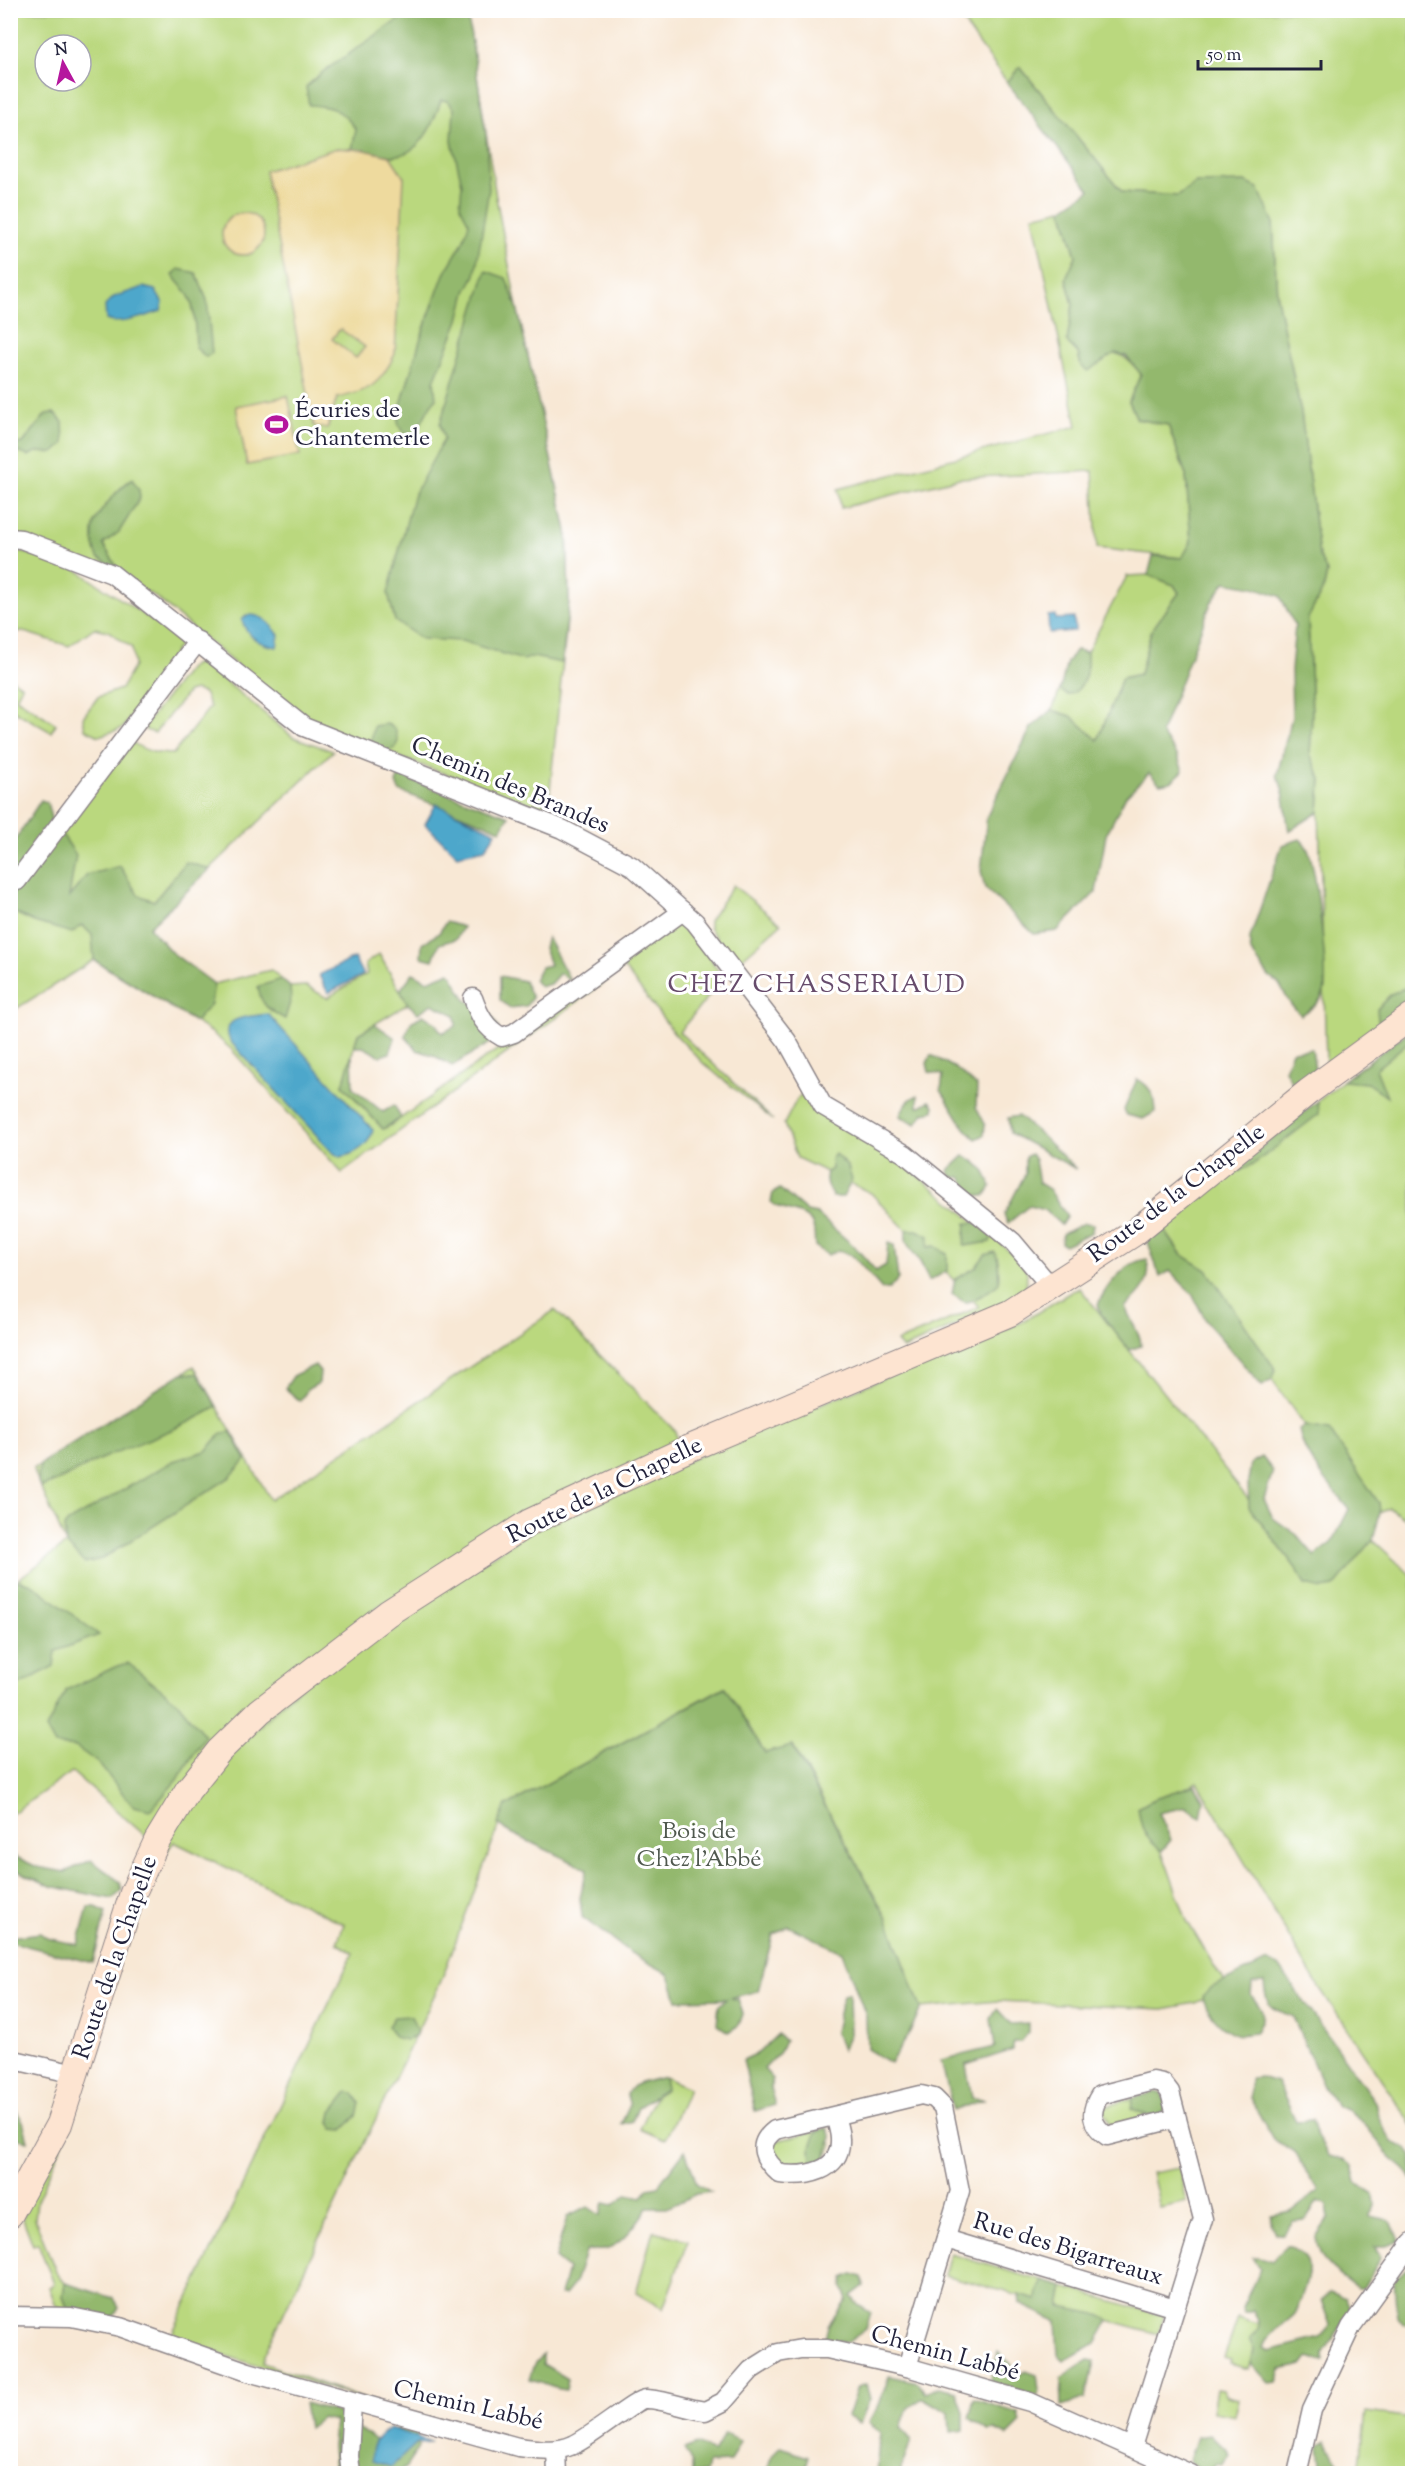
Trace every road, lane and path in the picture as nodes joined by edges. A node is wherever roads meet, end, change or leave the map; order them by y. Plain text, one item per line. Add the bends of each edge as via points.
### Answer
1 (10, 538) edge
2 (198, 641) junction
3 (17, 880) dead end
4 (683, 911) junction
5 (473, 998) dead end
6 (1413, 1016) edge
7 (1051, 1287) junction
8 (10, 2059) edge
9 (75, 2074) junction
10 (835, 2116) dead end
11 (1177, 2118) dead end
12 (10, 2214) edge
13 (946, 2239) junction
14 (1413, 2242) edge
15 (1176, 2308) junction
16 (10, 2316) edge
17 (907, 2367) junction
18 (352, 2403) junction
19 (1132, 2447) junction
20 (556, 2450) junction
21 (351, 2474) edge
22 (557, 2474) edge
23 (1191, 2474) edge
24 (1297, 2474) edge

1 - 2 street, Chemin des Brandes via 112,574
2 - 3 street
2 - 4 street, Chemin des Brandes via 304,727 562,829 632,867
4 - 5 street via 514,1034 502,1037 490,1030
4 - 7 street, Chemin des Brandes via 787,1041 824,1106 905,1154 1013,1242
6 - 7 main road, Route de la Chapelle via 1308,1092 1134,1233
7 - 9 main road, Route de la Chapelle via 1010,1313 683,1451 530,1522 388,1613 260,1711 219,1751 188,1790 158,1841 133,1893
8 - 9 street
9 - 12 main road, Route de la Chapelle via 58,2124
10 - 13 street via 921,2096 934,2098 943,2107 960,2191
11 - 15 street via 1203,2219
13 - 15 street, Rue des Bigarreaux
13 - 17 street
14 - 24 street via 1351,2327 1312,2410
15 - 19 street
16 - 18 street, Chemin Labbé via 71,2317 120,2327
17 - 19 street, Chemin Labbé via 1030,2402
17 - 20 street, Chemin Labbé via 827,2349 778,2353 745,2375 723,2402 705,2411 646,2398 636,2401 595,2434
18 - 20 street, Chemin Labbé via 518,2447
18 - 21 street
19 - 23 street, Chemin Labbé
20 - 22 street

